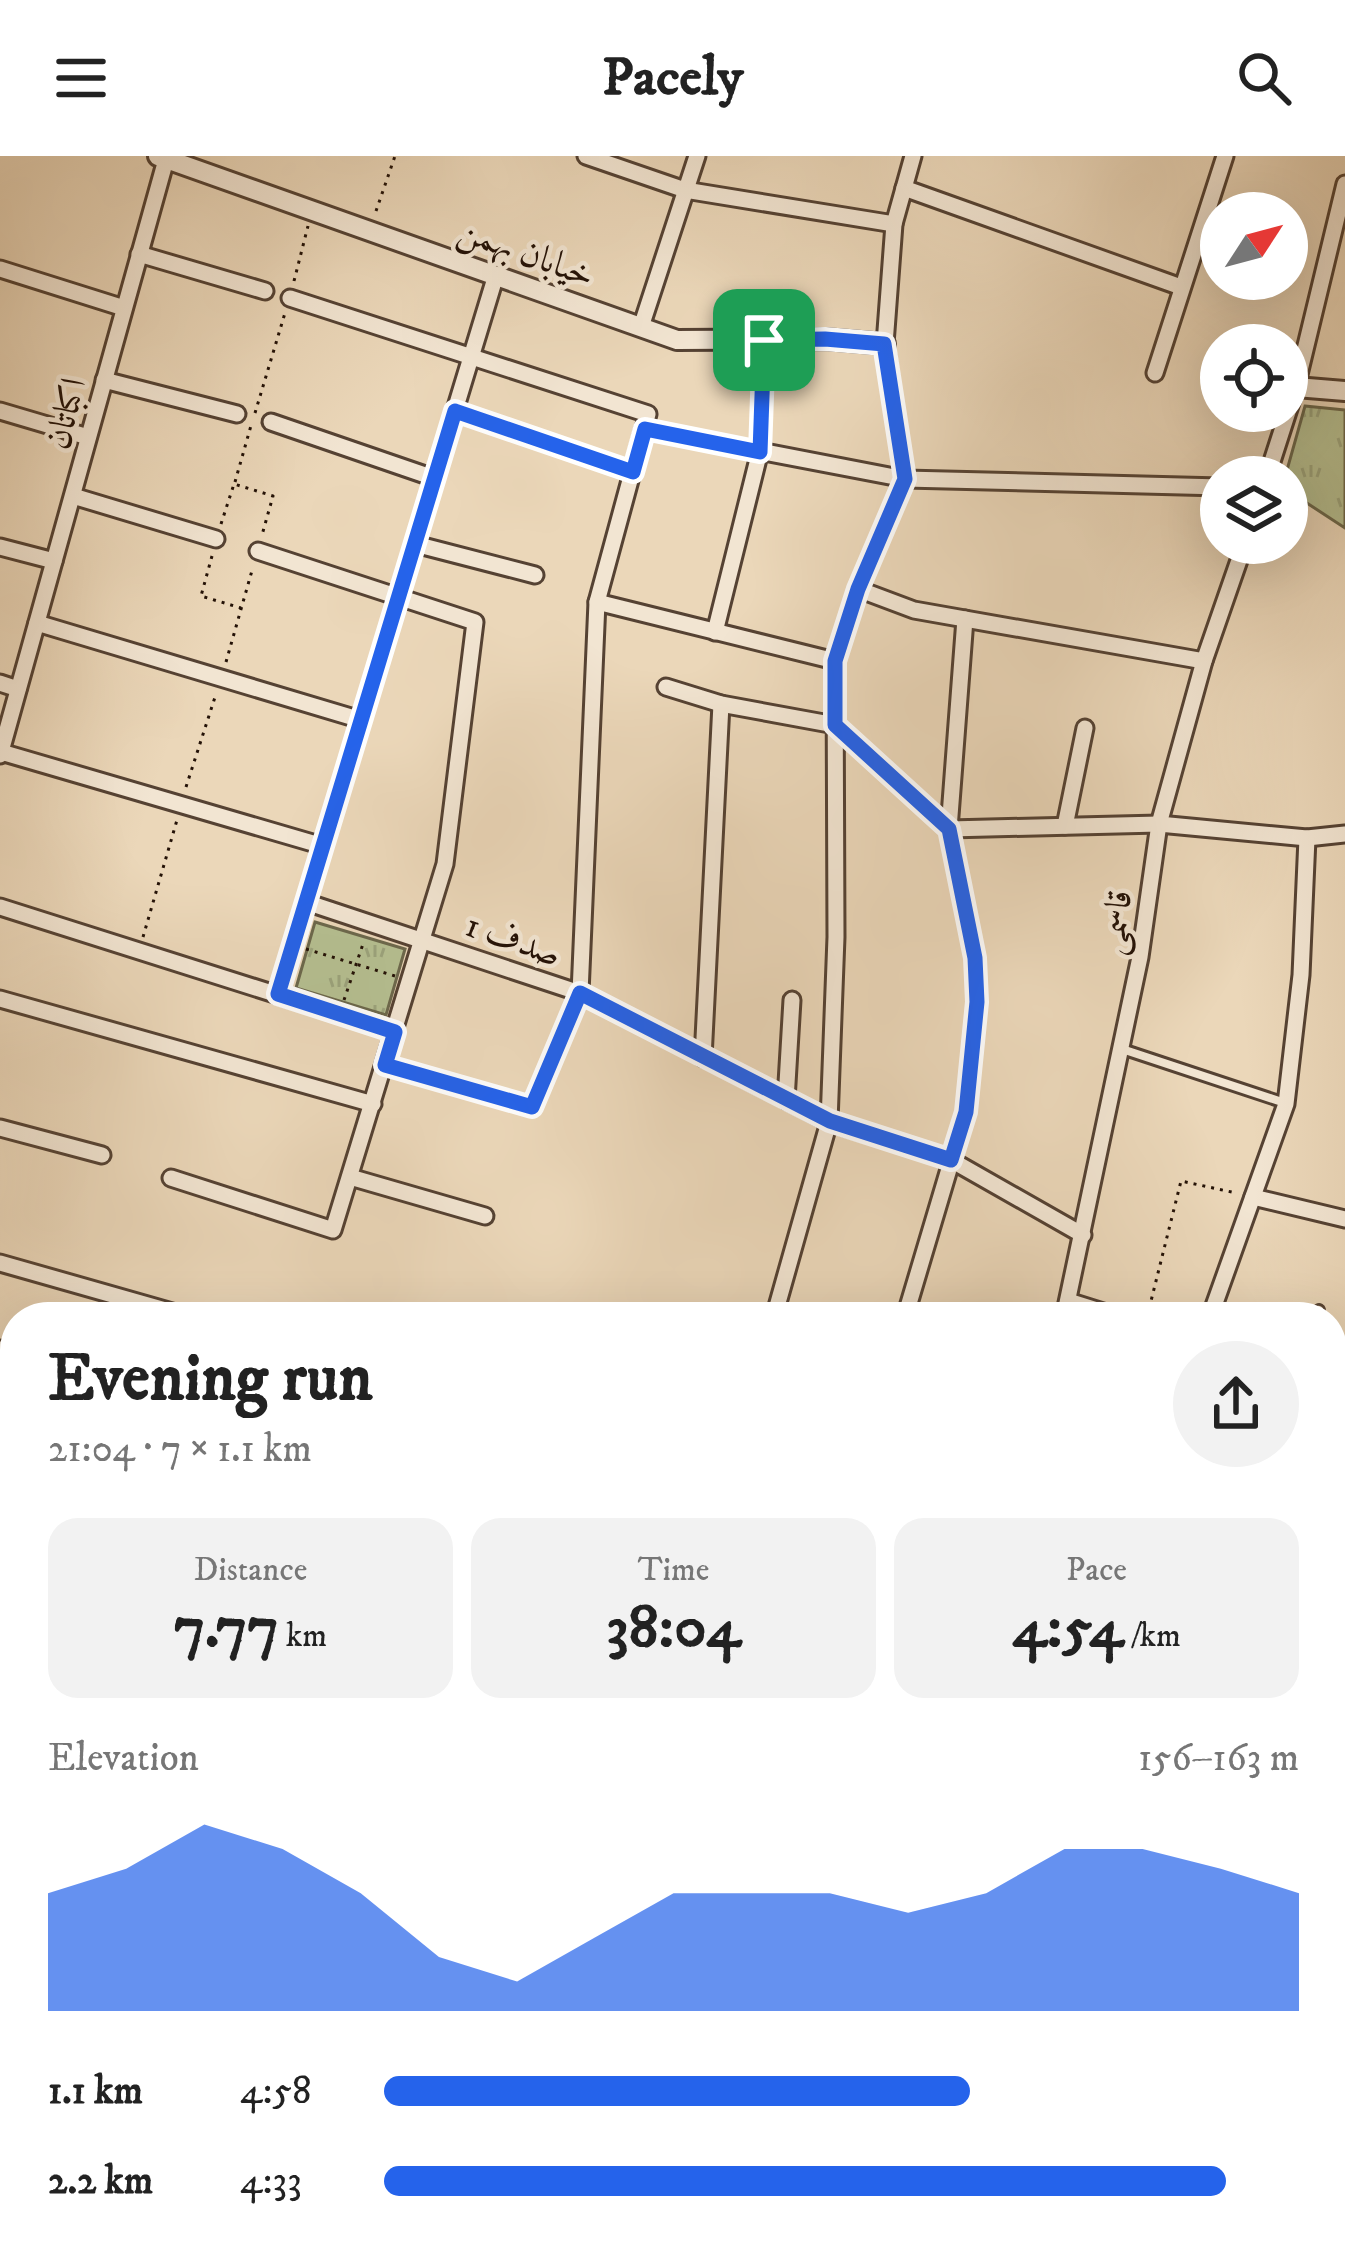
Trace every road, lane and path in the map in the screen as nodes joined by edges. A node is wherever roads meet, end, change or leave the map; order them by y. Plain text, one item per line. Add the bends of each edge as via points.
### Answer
1 (395, 156) edge
2 (586, 156) edge
3 (697, 156) edge
4 (913, 156) edge
5 (1203, 156) edge
6 (164, 157) edge
7 (1223, 159) edge
8 (1345, 184) edge
9 (904, 188) junction
10 (685, 190) junction
11 (312, 210) junction
12 (894, 224) junction
13 (370, 230) junction
14 (139, 254) junction
15 (0, 269) edge
16 (496, 275) junction
17 (1181, 287) junction
18 (265, 291) dead end
19 (290, 298) junction
20 (124, 308) junction
21 (641, 327) junction
22 (1308, 337) edge
23 (764, 340) junction
24 (884, 344) junction
25 (471, 356) junction
26 (1155, 373) dead end
27 (104, 380) junction
28 (1308, 388) edge
29 (1345, 391) edge
30 (455, 411) junction
31 (0, 412) edge
32 (237, 414) dead end
33 (271, 422) dead end
34 (645, 429) junction
35 (88, 437) junction
36 (760, 452) junction
37 (633, 472) junction
38 (434, 478) junction
39 (905, 479) junction
40 (234, 484) dead end
41 (1200, 486) edge
42 (73, 496) junction
43 (216, 539) dead end
44 (415, 544) junction
45 (0, 547) edge
46 (258, 551) dead end
47 (54, 561) junction
48 (1238, 564) edge
49 (535, 575) dead end
50 (858, 589) junction
51 (398, 598) junction
52 (597, 602) junction
53 (964, 619) junction
54 (37, 623) junction
55 (715, 632) junction
56 (835, 661) junction
57 (1204, 661) junction
58 (0, 683) edge
59 (665, 687) dead end
60 (19, 689) junction
61 (721, 704) junction
62 (361, 720) junction
63 (835, 725) junction
64 (1085, 728) dead end
65 (0, 754) edge
66 (1159, 824) junction
67 (1064, 826) junction
68 (949, 829) junction
69 (1345, 834) edge
70 (1307, 838) junction
71 (323, 846) junction
72 (306, 902) junction
73 (0, 907) edge
74 (369, 922) junction
75 (424, 939) junction
76 (293, 945) junction
77 (357, 964) junction
78 (411, 981) junction
79 (580, 993) junction
80 (278, 994) junction
81 (0, 999) edge
82 (792, 1000) dead end
83 (340, 1014) junction
84 (395, 1032) junction
85 (1121, 1049) junction
86 (703, 1058) junction
87 (385, 1065) junction
88 (786, 1100) junction
89 (373, 1104) junction
90 (1286, 1104) junction
91 (532, 1107) joint
92 (830, 1121) junction
93 (0, 1128) edge
94 (103, 1155) dead end
95 (951, 1160) junction
96 (170, 1178) dead end
97 (350, 1178) junction
98 (1253, 1197) junction
99 (485, 1216) dead end
100 (1345, 1219) edge
101 (1083, 1235) junction
102 (0, 1263) edge
103 (137, 1302) edge
104 (778, 1302) edge
105 (908, 1302) edge
106 (1068, 1302) edge
107 (1151, 1302) edge
108 (1215, 1302) edge

1 - 13 path
2 - 10 street
3 - 10 street
4 - 9 street
5 - 7 street
6 - 11 street, خیابان بهمن
6 - 14 street, اکباتان
7 - 17 street
8 - 22 street
9 - 12 street
9 - 17 street
10 - 12 street
10 - 21 street
11 - 13 street, خیابان بهمن
11 - 19 path
12 - 24 street
13 - 16 street, خیابان بهمن
14 - 18 street
14 - 20 street, اکباتان
15 - 20 street
16 - 21 street, خیابان بهمن
16 - 25 street
17 - 26 street
19 - 25 street
19 - 40 path
20 - 27 street, اکباتان
21 - 23 street, خیابان بهمن via 677,340
23 - 24 street, خیابان بهمن
23 - 36 street
24 - 39 street
25 - 30 street
25 - 34 street via 648,414
27 - 32 street
27 - 35 street, اکباتان
28 - 29 street
30 - 37 street
30 - 38 street
31 - 35 street
33 - 38 street
34 - 36 street
34 - 37 street
35 - 42 street, اکباتان
36 - 39 street
36 - 55 street
37 - 52 street
38 - 44 street
39 - 41 street
39 - 50 street
42 - 43 street
42 - 47 street, اکباتان
44 - 49 street
44 - 51 street
45 - 47 street
46 - 51 street
47 - 54 street, اکباتان
48 - 57 street, قاسمی
50 - 53 street
50 - 56 street
51 - 62 street
51 - 75 street via 475,622 446,864
52 - 55 street
52 - 79 street
53 - 57 street
53 - 68 street
54 - 60 street, اکباتان
54 - 62 street
55 - 56 street
56 - 63 street
57 - 66 street, قاسمی
58 - 60 street
59 - 61 street
60 - 65 street, اکباتان
61 - 63 street
61 - 86 street
62 - 71 street
63 - 68 street
63 - 92 street
64 - 67 street
65 - 71 street
66 - 67 street
66 - 70 street
66 - 85 street, قاسمی
67 - 68 street
68 - 95 street via 977,1002 966,1112
69 - 70 street
70 - 90 street
71 - 72 street
72 - 74 street, صدف 1
72 - 76 street
73 - 80 street
74 - 75 street, صدف 1
74 - 77 path
75 - 78 street
75 - 79 street, صدف 1
76 - 77 path
76 - 80 street
77 - 78 path
77 - 83 path
78 - 84 street
79 - 86 street, صدف 1
79 - 91 path
80 - 83 street
81 - 89 street
82 - 88 street
83 - 84 street
84 - 87 street
85 - 90 lane
85 - 101 street, قاسمی
86 - 88 street, صدف 1
87 - 89 street
87 - 91 street
88 - 92 street, صدف 1
89 - 97 street
90 - 98 street
92 - 95 street, صدف 1
92 - 104 street
93 - 94 street
95 - 101 street, صدف 1
95 - 105 street
96 - 97 street via 333,1231
97 - 99 street
98 - 100 street
98 - 107 path via 1181,1181
98 - 108 street
101 - 106 street, قاسمی
102 - 103 street

